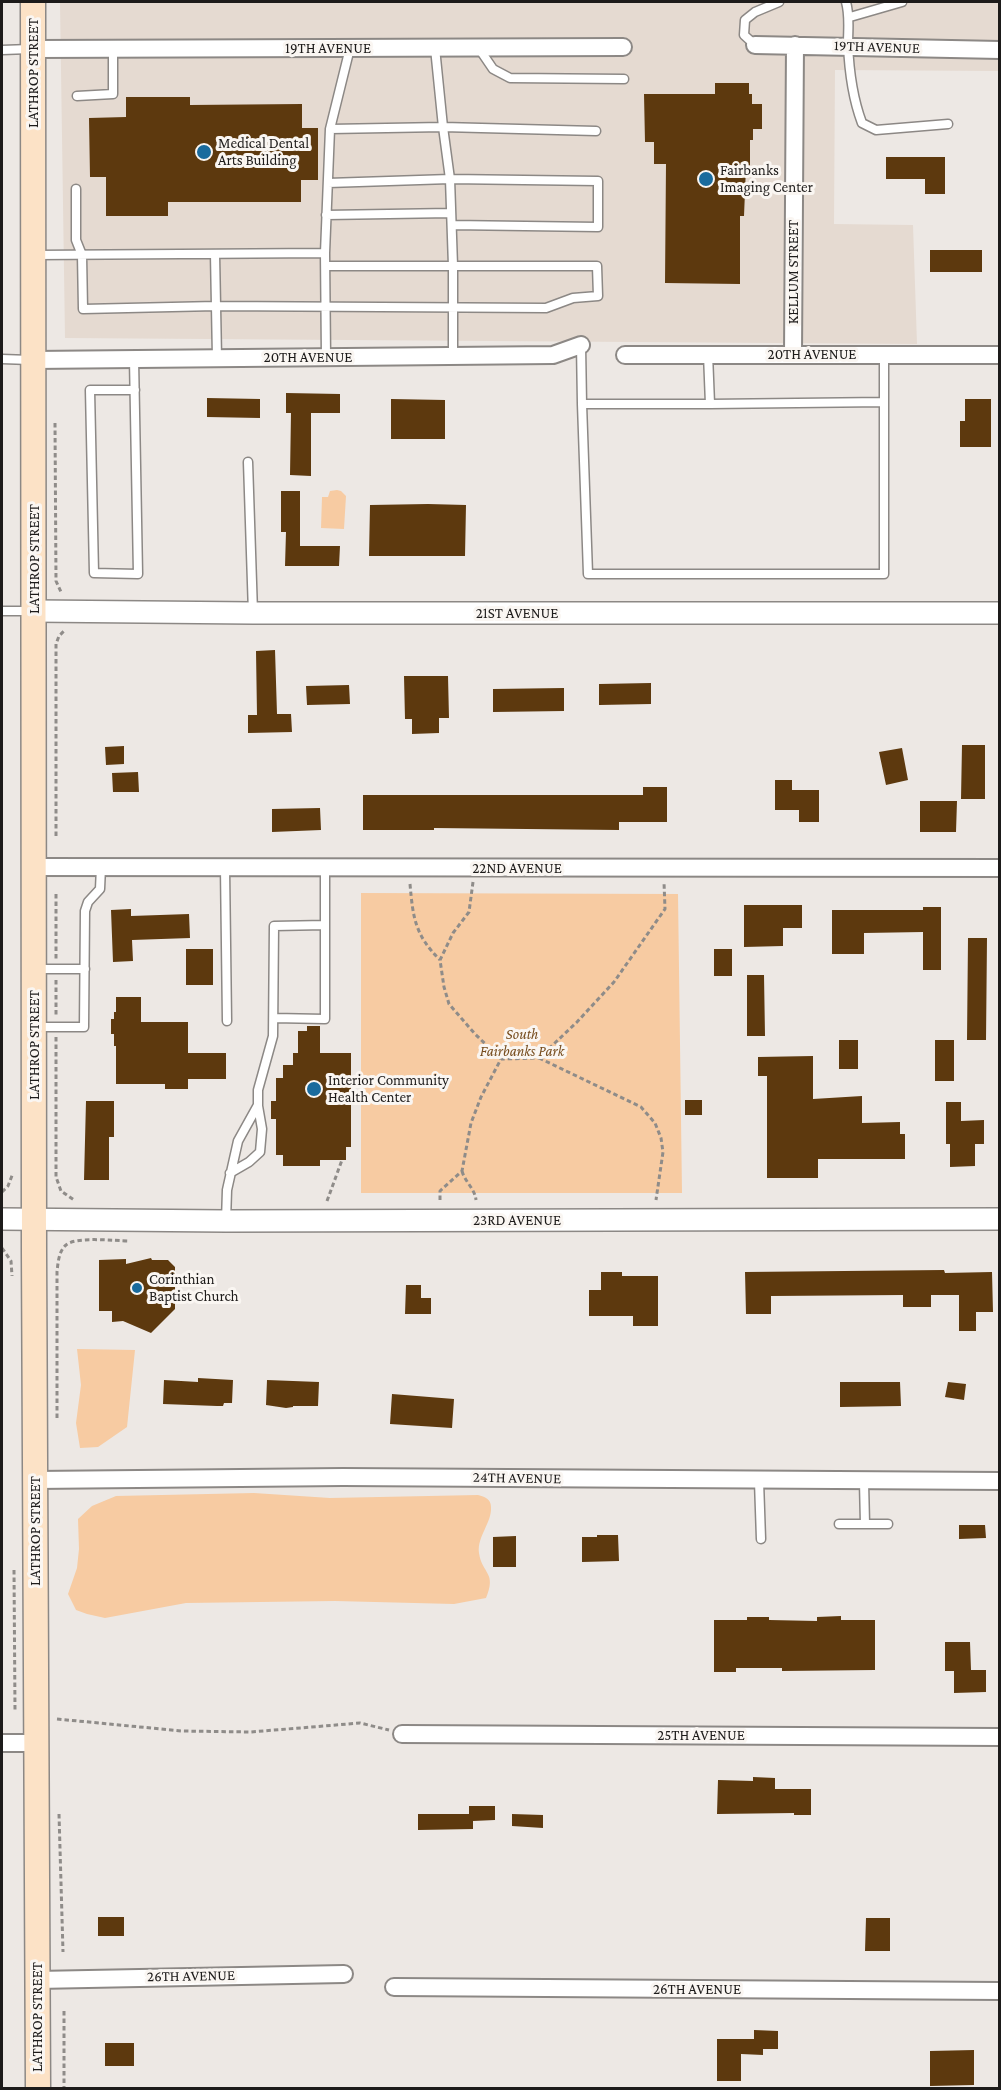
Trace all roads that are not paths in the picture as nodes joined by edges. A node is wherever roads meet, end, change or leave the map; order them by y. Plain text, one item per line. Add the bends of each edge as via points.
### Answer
1 (33, 2) edge
2 (779, 2) edge
3 (846, 2) edge
4 (902, 2) edge
5 (850, 17) junction
6 (755, 45) joint
7 (795, 45) junction
8 (848, 46) junction
9 (478, 47) junction
10 (623, 47) dead end
11 (350, 48) junction
12 (435, 48) junction
13 (34, 49) junction
14 (113, 49) junction
15 (2, 50) edge
16 (999, 51) edge
17 (624, 79) dead end
18 (77, 96) dead end
19 (948, 124) dead end
20 (443, 127) junction
21 (330, 129) junction
22 (596, 131) dead end
23 (450, 180) junction
24 (328, 183) junction
25 (76, 189) dead end
26 (451, 213) junction
27 (326, 215) junction
28 (452, 225) junction
29 (325, 253) junction
30 (215, 254) junction
31 (33, 255) junction
32 (82, 255) junction
33 (326, 266) junction
34 (453, 266) junction
35 (216, 306) junction
36 (326, 307) junction
37 (454, 307) junction
38 (581, 345) joint
39 (708, 354) junction
40 (793, 354) junction
41 (625, 355) dead end
42 (884, 355) junction
43 (999, 355) edge
44 (453, 356) junction
45 (326, 357) junction
46 (217, 358) junction
47 (2, 359) edge
48 (134, 359) junction
49 (33, 360) junction
50 (135, 390) junction
51 (884, 402) junction
52 (582, 404) junction
53 (710, 404) junction
54 (248, 462) dead end
55 (2, 611) edge
56 (34, 611) junction
57 (253, 613) junction
58 (999, 613) edge
59 (34, 867) junction
60 (101, 867) junction
61 (225, 868) junction
62 (325, 868) junction
63 (999, 868) edge
64 (325, 925) junction
65 (45, 969) junction
66 (85, 969) junction
67 (274, 1018) junction
68 (227, 1021) dead end
69 (45, 1027) junction
70 (258, 1105) junction
71 (230, 1173) junction
72 (2, 1219) edge
73 (34, 1219) junction
74 (999, 1219) edge
75 (226, 1221) junction
76 (35, 1480) junction
77 (759, 1481) junction
78 (999, 1481) edge
79 (864, 1482) junction
80 (839, 1524) dead end
81 (865, 1524) junction
82 (888, 1524) dead end
83 (761, 1539) dead end
84 (402, 1734) road end
85 (999, 1737) edge
86 (2, 1743) edge
87 (36, 1743) junction
88 (344, 1974) dead end
89 (37, 1980) junction
90 (394, 1987) dead end
91 (999, 1991) edge
92 (38, 2088) edge

1 - 13 main road, LATHROP STREET
2 - 6 lane via 745,20 744,35
3 - 5 lane
4 - 5 lane
5 - 8 lane
6 - 7 street, 19TH AVENUE
7 - 8 street, 19TH AVENUE
7 - 40 street, KELLUM STREET
8 - 16 street, 19TH AVENUE
8 - 19 lane via 862,123 876,130
9 - 10 street, 19TH AVENUE
9 - 12 street, 19TH AVENUE
9 - 17 lane via 494,69 510,78
11 - 12 street, 19TH AVENUE
11 - 14 street, 19TH AVENUE
11 - 21 lane
12 - 20 lane
13 - 14 street, 19TH AVENUE
13 - 15 lane
13 - 31 main road, LATHROP STREET
14 - 18 lane via 113,94
20 - 21 lane
20 - 22 lane
20 - 23 lane
21 - 24 lane
23 - 24 lane
23 - 26 lane
23 - 28 lane via 598,182 598,227
24 - 27 lane
25 - 32 lane via 76,240
26 - 27 lane
26 - 28 lane
27 - 29 lane
28 - 34 lane
29 - 30 lane
29 - 33 lane
30 - 32 lane
30 - 35 lane
31 - 32 lane
31 - 49 main road, LATHROP STREET
32 - 35 lane via 82,309
33 - 34 lane
33 - 36 lane
34 - 37 lane
34 - 37 lane via 597,266 598,297 573,298 546,308
35 - 36 lane
35 - 46 lane
36 - 37 lane
36 - 45 lane
37 - 44 lane
38 - 44 street, 20TH AVENUE via 553,355
38 - 52 lane
39 - 40 street, 20TH AVENUE
39 - 41 street, 20TH AVENUE
39 - 53 lane
40 - 42 street, 20TH AVENUE
42 - 43 street, 20TH AVENUE
42 - 51 lane
44 - 45 street, 20TH AVENUE
45 - 46 street, 20TH AVENUE
46 - 48 street, 20TH AVENUE
47 - 49 lane
48 - 49 street, 20TH AVENUE
48 - 50 lane
49 - 56 main road, LATHROP STREET
50 - 50 lane via 138,574 94,573 90,390
51 - 52 lane via 884,574 588,574
51 - 53 lane
52 - 53 lane
54 - 57 lane
55 - 56 lane
56 - 57 street, 21ST AVENUE
56 - 59 main road, LATHROP STREET
57 - 58 street, 21ST AVENUE
59 - 60 street, 22ND AVENUE
59 - 65 main road, LATHROP STREET
60 - 61 street, 22ND AVENUE
60 - 66 lane via 100,890 85,911
61 - 62 street, 22ND AVENUE
61 - 68 lane
62 - 63 street, 22ND AVENUE
62 - 64 lane
64 - 67 lane via 274,926
64 - 67 lane via 325,1019
65 - 66 lane
65 - 69 main road, LATHROP STREET
66 - 69 lane via 84,1028
67 - 70 lane
69 - 73 main road, LATHROP STREET
70 - 71 lane via 238,1141
70 - 71 lane via 260,1152
71 - 75 lane
72 - 73 street, 23RD AVENUE
73 - 75 street, 23RD AVENUE
73 - 76 main road, LATHROP STREET
74 - 75 street, 23RD AVENUE
76 - 77 street, 24TH AVENUE via 355,1477
76 - 87 main road, LATHROP STREET
77 - 79 street, 24TH AVENUE
77 - 83 lane
78 - 79 street, 24TH AVENUE
79 - 81 lane
80 - 81 lane
81 - 82 lane
84 - 85 street, 25TH AVENUE
86 - 87 street
87 - 89 main road, LATHROP STREET
88 - 89 street, 26TH AVENUE
89 - 92 main road, LATHROP STREET
90 - 91 street, 26TH AVENUE

